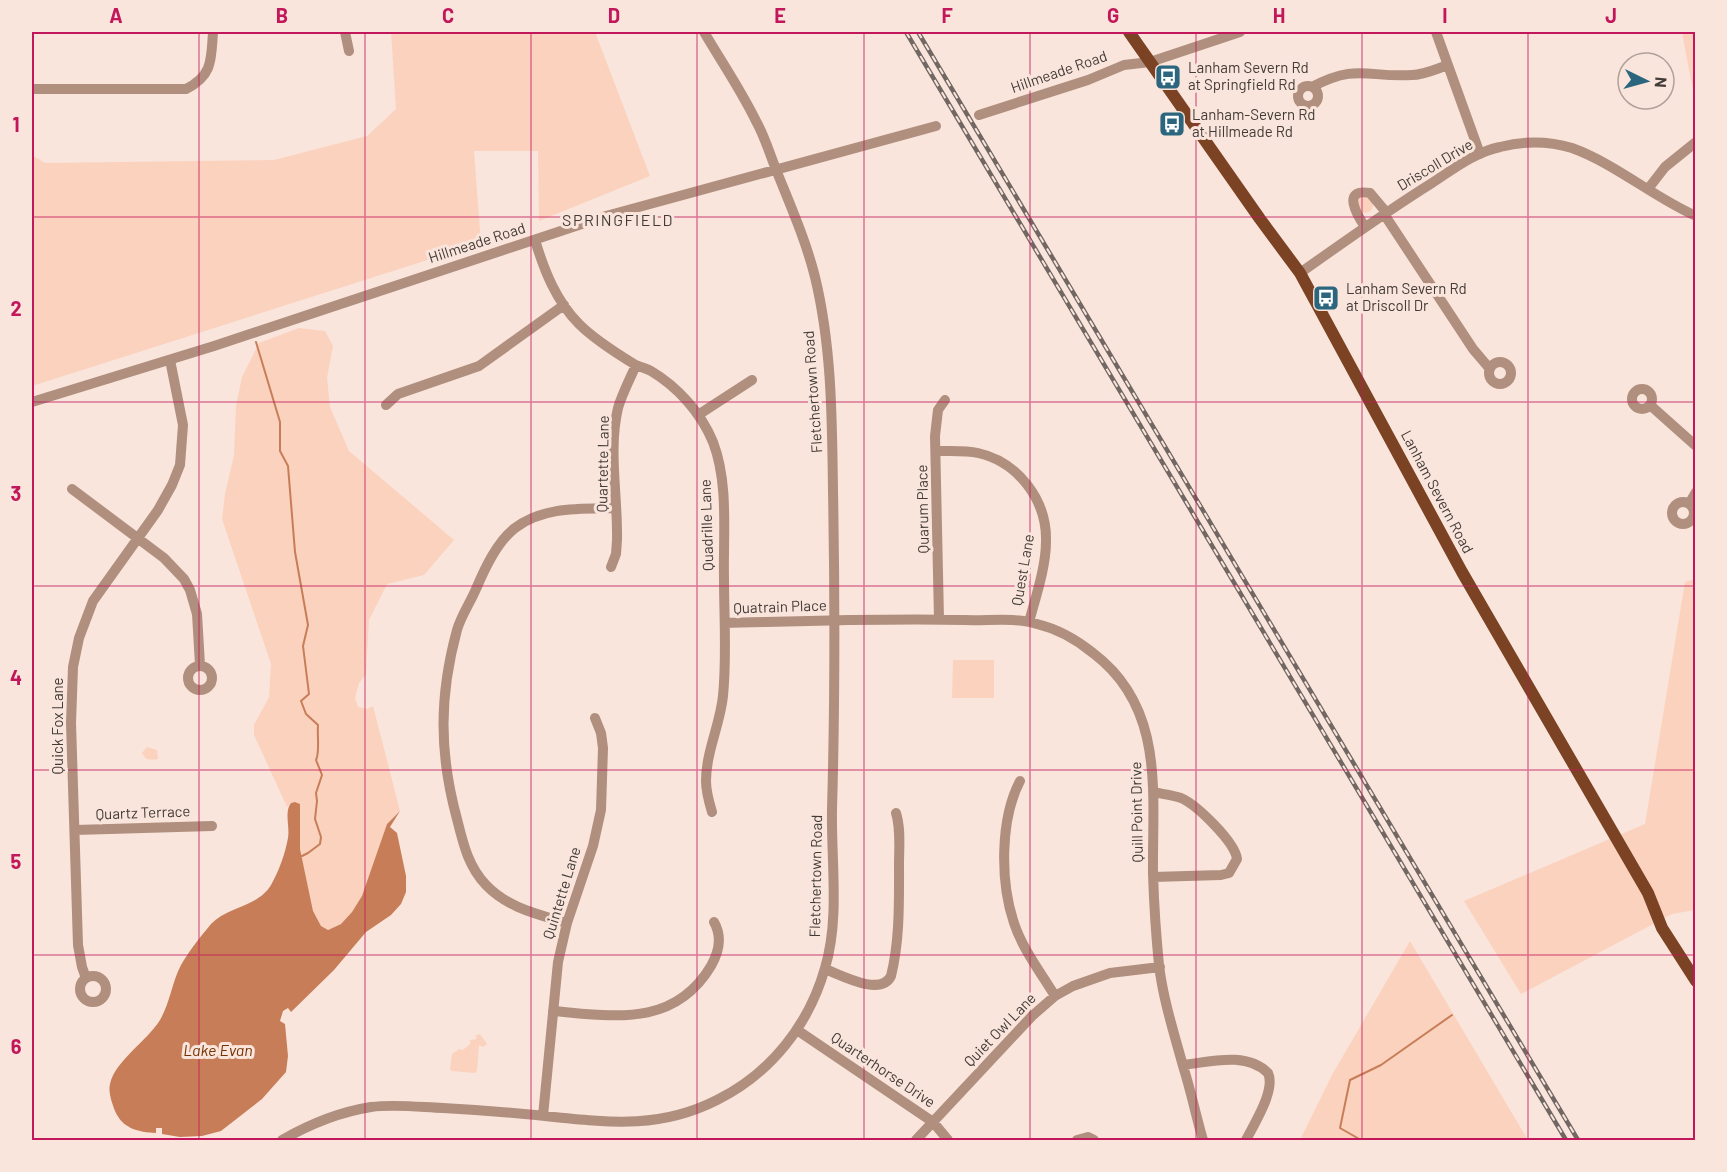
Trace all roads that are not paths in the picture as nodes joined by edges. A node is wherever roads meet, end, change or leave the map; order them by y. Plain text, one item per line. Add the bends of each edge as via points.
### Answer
1 (213, 32) edge
2 (345, 32) edge
3 (704, 32) edge
4 (1129, 32) edge
5 (1240, 32) edge
6 (1436, 32) edge
7 (349, 51) dead end
8 (1150, 62) junction
9 (1448, 65) junction
10 (1312, 87) dead end
11 (32, 89) edge
12 (979, 115) dead end
13 (936, 126) dead end
14 (1695, 142) edge
15 (1480, 154) junction
16 (776, 170) junction
17 (1648, 189) junction
18 (1385, 213) junction
19 (1695, 216) edge
20 (1365, 227) junction
21 (536, 240) junction
22 (1300, 273) junction
23 (564, 306) junction
24 (170, 360) junction
25 (636, 365) junction
26 (1490, 369) dead end
27 (752, 380) dead end
28 (945, 400) dead end
29 (32, 402) edge
30 (386, 405) dead end
31 (1650, 405) dead end
32 (698, 415) junction
33 (1695, 446) edge
34 (937, 451) junction
35 (72, 489) dead end
36 (1695, 492) edge
37 (1689, 504) dead end
38 (616, 508) junction
39 (137, 538) junction
40 (611, 567) dead end
41 (939, 619) junction
42 (836, 620) junction
43 (1029, 622) junction
44 (725, 623) junction
45 (200, 666) dead end
46 (595, 718) dead end
47 (1020, 781) dead end
48 (1153, 792) junction
49 (712, 812) dead end
50 (896, 813) dead end
51 (212, 826) dead end
52 (75, 830) junction
53 (1153, 877) junction
54 (714, 922) dead end
55 (567, 923) junction
56 (1160, 967) junction
57 (825, 969) junction
58 (86, 978) dead end
59 (1695, 981) edge
60 (1055, 996) junction
61 (553, 1011) junction
62 (797, 1030) junction
63 (1183, 1065) junction
64 (543, 1116) junction
65 (933, 1122) junction
66 (282, 1140) edge
67 (916, 1140) edge
68 (948, 1140) edge
69 (1077, 1140) edge
70 (1094, 1140) edge
71 (1203, 1140) edge
72 (1246, 1140) edge

1 - 11 street via 206,74 186,89
2 - 7 street
3 - 16 street, Fletchertown Road via 756,120
4 - 8 main road, Lanham Severn Road
5 - 8 street, Hillmeade Road
6 - 9 street
8 - 12 street, Hillmeade Road via 1124,65
8 - 22 main road, Lanham Severn Road
9 - 10 street via 1413,75 1346,73
9 - 15 street
13 - 16 street, Hillmeade Road
14 - 17 street via 1665,167
15 - 17 street, Driscoll Drive via 1534,142 1562,146 1593,158
15 - 18 street, Driscoll Drive
16 - 21 street, Hillmeade Road
16 - 42 street, Fletchertown Road via 808,251 827,347
17 - 19 street, Driscoll Drive
18 - 20 street, Driscoll Drive
18 - 20 street via 1370,192 1362,192 1352,205
18 - 26 street via 1473,350
20 - 22 street, Driscoll Drive
21 - 23 street, Quadrille Lane via 548,278
21 - 24 street, Hillmeade Road
22 - 59 main road, Lanham Severn Road via 1462,572
23 - 25 street, Quadrille Lane via 581,326
23 - 30 street via 478,366 398,394
24 - 29 street, Hillmeade Road
24 - 39 street, Quick Fox Lane via 183,425 182,454 166,496
25 - 32 street, Quadrille Lane via 664,380
25 - 38 street, Quartette Lane via 618,409
27 - 32 street
28 - 34 street, Quarum Place via 936,419
31 - 33 street
32 - 44 street, Quadrille Lane via 712,441 721,477
34 - 41 street, Quarum Place
34 - 43 street, Quest Lane via 974,452 1001,462 1017,473 1039,502 1046,528 1046,548
35 - 39 street
36 - 37 street
38 - 40 street, Quartette Lane via 616,554
38 - 55 street via 551,512 523,523 507,536 486,568 458,628 443,698 448,784 473,868 503,900
39 - 45 street via 173,566 190,590 197,614
39 - 52 street, Quick Fox Lane via 93,601 76,650 70,690
41 - 42 street, Quill Point Drive
41 - 43 street, Quill Point Drive
42 - 44 street, Quatrain Place
42 - 57 street, Fletchertown Road via 833,908
43 - 48 street, Quill Point Drive via 1052,628 1078,642 1101,658 1125,685 1149,740
44 - 49 street, Quadrille Lane via 723,699 707,766
46 - 55 street, Quintette Lane via 603,747 601,810
47 - 60 street via 1011,800 1005,882 1018,933
48 - 53 street, Quill Point Drive
48 - 53 street via 1182,799 1200,810 1234,849 1237,859 1229,873 1221,875
50 - 57 street via 899,895 889,982 870,985
51 - 52 street, Quartz Terrace
52 - 58 street, Quick Fox Lane via 78,945
53 - 56 street, Quill Point Drive
54 - 61 street via 720,938 716,956 696,986 678,1000 633,1016
55 - 61 street, Quintette Lane
56 - 60 street, Quiet Owl Lane via 1110,973
56 - 63 street, Quill Point Drive
57 - 62 street, Fletchertown Road
60 - 65 street, Quiet Owl Lane
61 - 64 street, Quintette Lane
62 - 64 street, Fletchertown Road via 750,1080 692,1112 631,1123
62 - 65 street, Quarterhorse Drive
63 - 71 street, Quill Point Drive
63 - 72 street via 1239,1059 1268,1073 1267,1096
64 - 66 street, Fletchertown Road via 373,1107 326,1119
65 - 67 street, Quiet Owl Lane
65 - 68 street, Quarterhorse Drive
69 - 70 street

